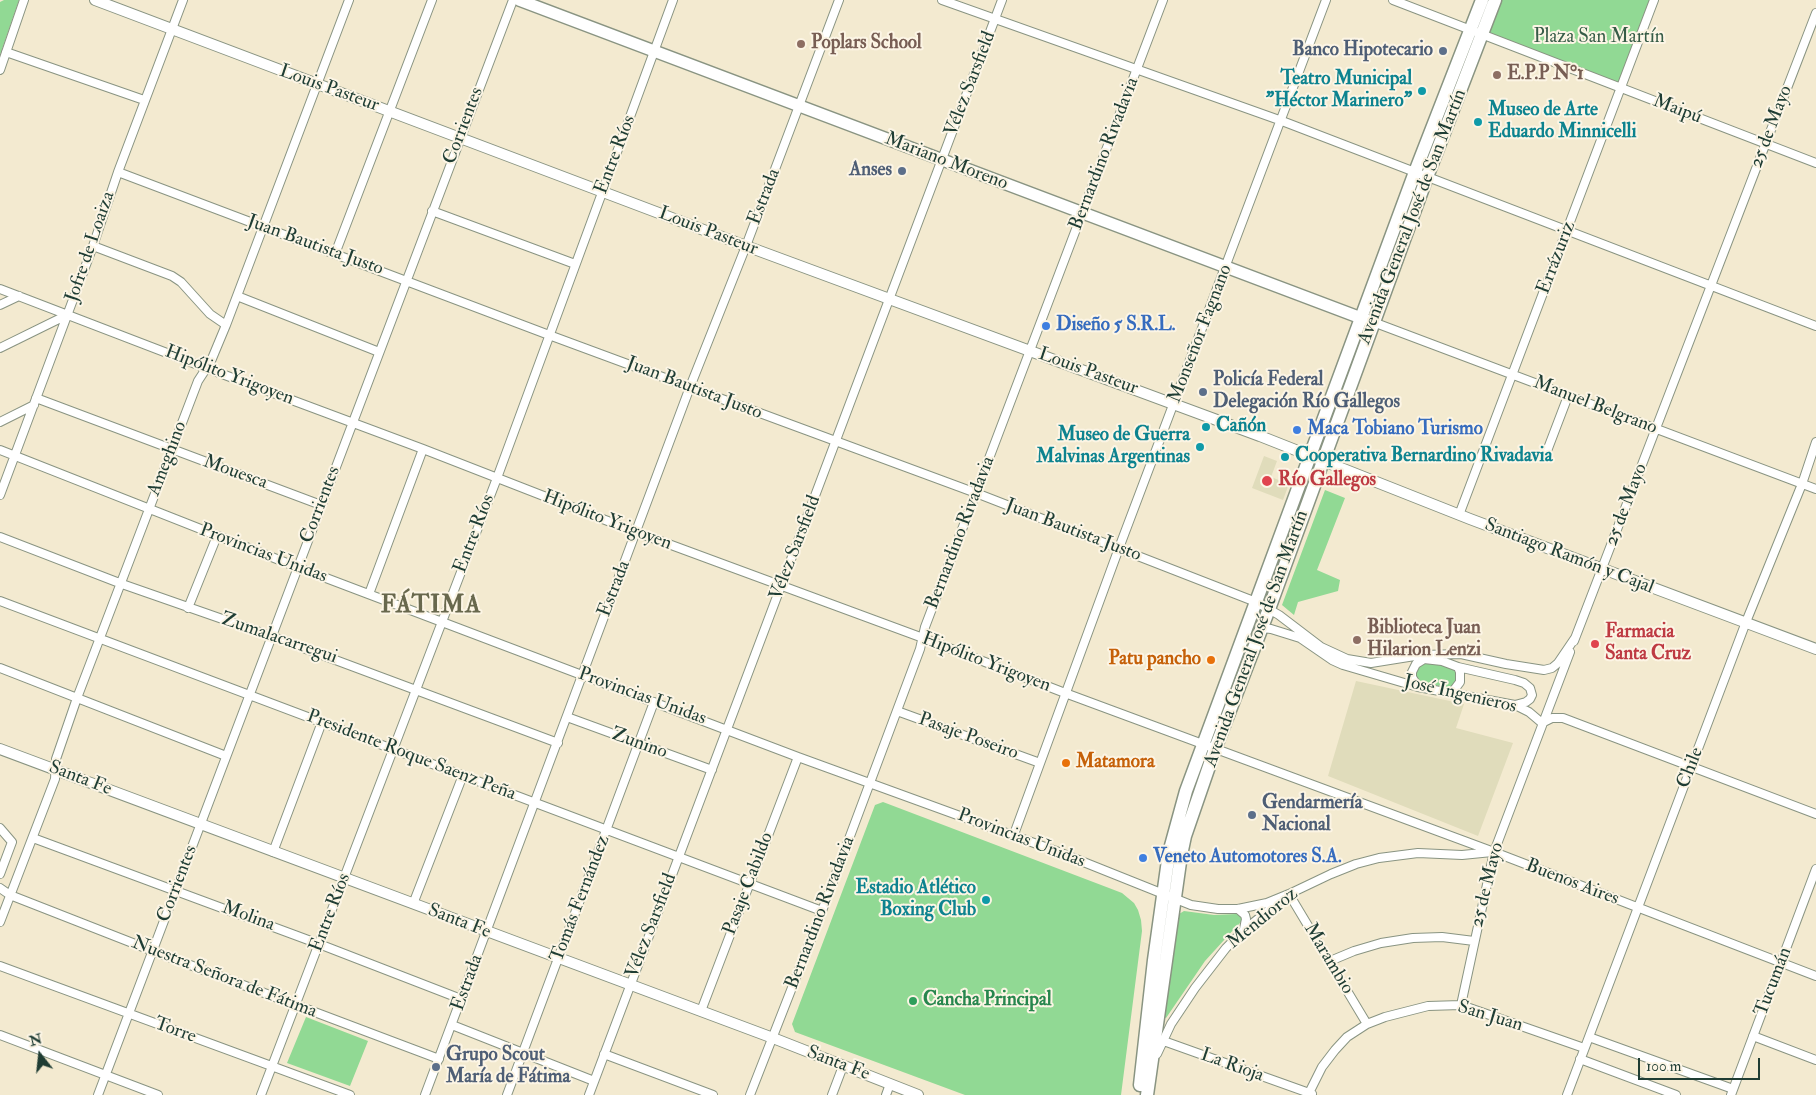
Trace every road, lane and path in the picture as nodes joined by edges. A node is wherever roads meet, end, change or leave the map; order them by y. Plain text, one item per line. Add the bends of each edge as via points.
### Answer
1 (24, 0) edge
2 (95, 0) edge
3 (183, 0) edge
4 (349, 0) edge
5 (432, 0) edge
6 (513, 0) edge
7 (519, 0) edge
8 (673, 0) edge
9 (839, 0) edge
10 (942, 0) edge
11 (1002, 0) edge
12 (1163, 0) edge
13 (1326, 0) edge
14 (1393, 0) edge
15 (1482, 0) edge
16 (1495, 0) edge
17 (1654, 0) edge
18 (1816, 12) edge
19 (995, 20) junction
20 (172, 30) junction
21 (1477, 31) junction
22 (6, 52) junction
23 (654, 52) junction
24 (0, 70) edge
25 (1137, 70) junction
26 (316, 85) junction
27 (1622, 89) junction
28 (144, 100) junction
29 (799, 106) junction
30 (389, 111) junction
31 (1282, 121) junction
32 (460, 138) junction
33 (1766, 144) junction
34 (942, 160) junction
35 (1816, 163) edge
36 (118, 172) junction
37 (1421, 174) junction
38 (602, 191) junction
39 (432, 211) junction
40 (1082, 213) junction
41 (263, 227) junction
42 (1568, 230) junction
43 (93, 246) junction
44 (746, 246) junction
45 (335, 254) junction
46 (575, 264) junction
47 (1226, 267) junction
48 (407, 281) junction
49 (1710, 285) junction
50 (0, 289) edge
51 (20, 296) junction
52 (237, 296) junction
53 (890, 299) junction
54 (0, 305) edge
55 (68, 315) junction
56 (1367, 320) junction
57 (226, 325) junction
58 (1816, 326) edge
59 (549, 335) junction
60 (0, 348) edge
61 (1031, 351) junction
62 (379, 352) junction
63 (206, 368) junction
64 (1513, 375) junction
65 (690, 387) junction
66 (1568, 396) junction
67 (35, 402) junction
68 (1174, 404) junction
69 (0, 422) edge
70 (353, 422) junction
71 (1656, 429) junction
72 (836, 442) junction
73 (1816, 442) edge
74 (423, 448) junction
75 (0, 450) edge
76 (172, 450) junction
77 (1547, 451) dead end
78 (14, 456) junction
79 (1317, 458) junction
80 (497, 478) junction
81 (1802, 484) junction
82 (1816, 489) edge
83 (976, 493) junction
84 (0, 495) edge
85 (321, 505) junction
86 (149, 510) junction
87 (1459, 515) junction
88 (636, 532) junction
89 (216, 536) junction
90 (0, 537) edge
91 (1119, 548) junction
92 (297, 567) junction
93 (1602, 570) junction
94 (122, 584) junction
95 (782, 586) junction
96 (369, 594) junction
97 (0, 600) edge
98 (1256, 602) junction
99 (188, 608) junction
100 (1269, 608) junction
101 (442, 622) junction
102 (1746, 622) junction
103 (1262, 628) junction
104 (271, 636) junction
105 (923, 638) junction
106 (1575, 638) junction
107 (100, 639) junction
108 (1816, 649) edge
109 (1422, 657) junction
110 (1389, 660) junction
111 (1371, 663) junction
112 (1355, 665) junction
113 (1458, 667) junction
114 (0, 668) edge
115 (1370, 673) junction
116 (583, 675) junction
117 (1388, 677) junction
118 (1418, 687) junction
119 (416, 689) junction
120 (1450, 692) junction
121 (1065, 693) junction
122 (249, 694) junction
123 (77, 698) junction
124 (654, 702) junction
125 (1515, 705) junction
126 (897, 711) junction
127 (567, 717) junction
128 (322, 722) junction
129 (1542, 723) junction
130 (728, 729) junction
131 (558, 742) junction
132 (638, 744) junction
133 (1203, 745) junction
134 (0, 749) edge
135 (394, 749) junction
136 (1215, 749) junction
137 (226, 756) junction
138 (798, 757) junction
139 (1040, 763) junction
140 (1691, 767) junction
141 (56, 770) junction
142 (712, 770) junction
143 (463, 775) junction
144 (870, 784) junction
145 (536, 802) junction
146 (1816, 814) edge
147 (200, 825) junction
148 (0, 828) edge
149 (607, 829) junction
150 (1014, 837) junction
151 (33, 838) junction
152 (273, 852) junction
153 (1494, 852) junction
154 (679, 856) junction
155 (1816, 869) edge
156 (0, 874) edge
157 (344, 878) junction
158 (750, 883) junction
159 (0, 888) edge
160 (176, 891) junction
161 (1289, 894) junction
162 (10, 895) junction
163 (1169, 897) junction
164 (413, 904) junction
165 (1638, 908) junction
166 (1238, 909) junction
167 (822, 911) junction
168 (0, 922) edge
169 (1243, 931) junction
170 (487, 932) junction
171 (1474, 941) junction
172 (318, 944) junction
173 (153, 951) junction
174 (558, 958) junction
175 (1330, 961) junction
176 (1781, 963) junction
177 (0, 966) edge
178 (1816, 976) edge
179 (630, 985) junction
180 (461, 999) junction
181 (296, 1005) junction
182 (1461, 1005) junction
183 (700, 1011) junction
184 (129, 1014) junction
185 (1367, 1024) junction
186 (452, 1026) junction
187 (0, 1035) edge
188 (1754, 1036) junction
189 (1588, 1037) junction
190 (773, 1038) junction
191 (1159, 1040) junction
192 (1584, 1048) junction
193 (522, 1054) junction
194 (604, 1054) junction
195 (439, 1059) junction
196 (1580, 1059) junction
197 (1816, 1060) edge
198 (272, 1066) junction
199 (843, 1066) junction
200 (106, 1075) junction
201 (594, 1082) junction
202 (890, 1084) junction
203 (1732, 1092) edge
204 (1310, 1094) edge
205 (98, 1095) edge
206 (158, 1095) edge
207 (261, 1095) edge
208 (350, 1095) edge
209 (425, 1095) edge
210 (507, 1095) edge
211 (589, 1095) edge
212 (713, 1095) edge
213 (750, 1095) edge
214 (832, 1095) edge
215 (886, 1095) edge
216 (918, 1095) edge
217 (1138, 1095) edge
218 (1147, 1095) edge
219 (1567, 1095) edge
220 (1676, 1095) edge

1 - 22 street
2 - 20 street, Louis Pasteur
3 - 20 street, Jofre de Loaiza
4 - 26 street, Ameghino
5 - 30 street
6 - 32 street, Corrientes
7 - 23 main road, Mariano Moreno
8 - 23 street, Entre Ríos
9 - 29 street, Estrada
10 - 19 street
11 - 19 street, Vélez Sarsfield
12 - 25 street, Bernardino Rivadavia
13 - 31 street, Monseñor Fagnano
14 - 21 street, Maipú
15 - 21 main road, Avenida General José de San Martín
16 - 21 main road, Avenida General José de San Martín
17 - 27 street, Errázuriz
18 - 33 street, 25 de Mayo
19 - 25 street
19 - 34 street, Vélez Sarsfield
20 - 26 street, Louis Pasteur
20 - 28 street, Jofre de Loaiza
21 - 27 street, Maipú
21 - 37 main road, Avenida General José de San Martín
22 - 24 street
22 - 28 street
23 - 29 main road, Mariano Moreno
23 - 38 street, Entre Ríos
25 - 31 street
25 - 40 street, Bernardino Rivadavia
26 - 30 street, Louis Pasteur
26 - 41 street, Ameghino
27 - 33 street, Maipú
27 - 42 street, Errázuriz
28 - 36 street, Jofre de Loaiza
29 - 34 main road, Mariano Moreno
29 - 44 street, Estrada
30 - 32 street, Louis Pasteur
30 - 45 street
31 - 37 street
31 - 47 street, Monseñor Fagnano
32 - 38 street, Louis Pasteur
32 - 39 street, Corrientes
33 - 35 street, Maipú
33 - 49 street, 25 de Mayo
34 - 40 main road, Mariano Moreno
34 - 53 street, Vélez Sarsfield
36 - 41 street, Juan Bautista Justo
36 - 43 street, Jofre de Loaiza
37 - 42 street
37 - 56 main road, Avenida General José de San Martín
38 - 44 street, Louis Pasteur
38 - 46 street, Entre Ríos
39 - 46 street
39 - 48 street, Corrientes
40 - 47 main road, Mariano Moreno
40 - 61 street, Bernardino Rivadavia
41 - 45 street, Juan Bautista Justo
41 - 52 street, Ameghino
42 - 49 street
42 - 64 street, Errázuriz
43 - 55 street, Jofre de Loaiza
43 - 57 street via 172,276 210,314
44 - 53 street, Louis Pasteur
44 - 65 street, Estrada
45 - 48 street, Juan Bautista Justo
46 - 59 street, Entre Ríos
47 - 56 main road, Mariano Moreno
47 - 68 street, Monseñor Fagnano
48 - 59 street, Juan Bautista Justo
48 - 62 street, Corrientes
49 - 58 street
49 - 71 street, 25 de Mayo
50 - 51 street, Hipólito Yrigoyen
51 - 54 street
51 - 55 street, Hipólito Yrigoyen
52 - 57 street, Ameghino
52 - 62 street
53 - 61 street, Louis Pasteur
53 - 72 street, Vélez Sarsfield
55 - 60 street
55 - 63 street, Hipólito Yrigoyen
55 - 67 street, Jofre de Loaiza
56 - 64 street, Manuel Belgrano
56 - 79 main road, Avenida General José de San Martín
57 - 63 street, Ameghino
59 - 65 street, Juan Bautista Justo
59 - 80 street, Entre Ríos
61 - 68 street, Louis Pasteur
61 - 83 street, Bernardino Rivadavia
62 - 70 street, Corrientes
63 - 70 street, Hipólito Yrigoyen
63 - 76 street, Ameghino
64 - 66 street, Manuel Belgrano
64 - 87 street, Errázuriz
65 - 72 street, Juan Bautista Justo
65 - 88 street, Estrada
66 - 71 street, Manuel Belgrano
66 - 77 street
67 - 69 street
67 - 76 street, Mouesca
67 - 78 street, Jofre de Loaiza
68 - 79 street, Louis Pasteur
68 - 91 street, Monseñor Fagnano
70 - 74 street, Hipólito Yrigoyen
70 - 85 street, Corrientes
71 - 81 street, Manuel Belgrano
71 - 93 street, 25 de Mayo
72 - 83 street, Juan Bautista Justo
72 - 95 street, Vélez Sarsfield
73 - 81 street, Chile
74 - 80 street, Hipólito Yrigoyen
74 - 96 street
75 - 78 street, Provincias Unidas
76 - 85 street, Mouesca
76 - 86 street, Ameghino
78 - 84 street, Jofre de Loaiza
78 - 86 street, Provincias Unidas
79 - 87 street, Santiago Ramón y Cajal
79 - 98 main road, Avenida General José de San Martín
79 - 100 main road, Avenida General José de San Martín
80 - 88 street, Hipólito Yrigoyen
80 - 101 street, Entre Ríos
81 - 82 street, Manuel Belgrano
81 - 102 street, Chile
83 - 91 street, Juan Bautista Justo
83 - 105 street, Bernardino Rivadavia
85 - 92 street, Corrientes
86 - 89 street, Provincias Unidas
86 - 94 street, Ameghino
87 - 93 street, Santiago Ramón y Cajal
88 - 95 street, Hipólito Yrigoyen
88 - 116 street, Estrada
89 - 92 street, Provincias Unidas
89 - 99 street
90 - 94 street, Zumalacarregui
91 - 98 street, Juan Bautista Justo
91 - 121 street, Monseñor Fagnano
92 - 96 street, Provincias Unidas
92 - 104 street, Corrientes
93 - 102 street, Santiago Ramón y Cajal
93 - 106 street, 25 de Mayo
94 - 99 street, Zumalacarregui
94 - 107 street, Ameghino
95 - 105 street, Hipólito Yrigoyen
95 - 130 street, Vélez Sarsfield
96 - 101 street, Provincias Unidas
97 - 107 street, Presidente Roque Saenz Peña
98 - 100 street, Juan Bautista Justo
98 - 133 main road, Avenida General José de San Martín
99 - 104 street, Zumalacarregui
100 - 103 main road, Avenida General José de San Martín
100 - 112 street, José Ingenieros via 1321,647
101 - 116 street, Provincias Unidas
101 - 119 street, Entre Ríos
102 - 108 street, Santiago Ramón y Cajal
102 - 140 street, Chile
103 - 112 street via 1300,638 1332,660
103 - 136 main road, Avenida General José de San Martín
104 - 119 street, Zumalacarregui
104 - 122 street, Corrientes
105 - 121 street, Hipólito Yrigoyen
105 - 126 street, Bernardino Rivadavia
106 - 109 street via 1558,663 1544,670 1461,654
106 - 129 street, 25 de Mayo
107 - 122 street, Presidente Roque Saenz Peña
107 - 123 street, Ameghino
109 - 110 street
109 - 113 street
109 - 118 street via 1412,672
110 - 111 street
110 - 117 street
111 - 112 street
111 - 115 street
112 - 115 street, José Ingenieros
113 - 120 street via 1460,682
113 - 125 street via 1524,683 1532,695 1526,702
114 - 123 street
115 - 117 street, José Ingenieros
116 - 124 street, Provincias Unidas
116 - 127 street, Estrada
117 - 118 street, José Ingenieros
118 - 120 street, José Ingenieros
119 - 131 street, Zumalacarregui
119 - 135 street, Entre Ríos
120 - 125 street, José Ingenieros
121 - 133 street, Hipólito Yrigoyen
121 - 139 street, Monseñor Fagnano
122 - 128 street, Presidente Roque Saenz Peña
122 - 137 street, Corrientes
123 - 137 street
123 - 141 street, Ameghino via 56,759
124 - 130 street, Provincias Unidas
124 - 132 street, Tomás Fernández
125 - 129 street, José Ingenieros
126 - 139 street, Pasaje Poseiro
126 - 144 street, Bernardino Rivadavia
127 - 131 street, Estrada
127 - 132 street, Zunino
128 - 135 street, Presidente Roque Saenz Peña
128 - 152 street
129 - 140 street via 1552,718 1563,718
129 - 153 street, 25 de Mayo
130 - 138 street, Provincias Unidas
130 - 142 street, Vélez Sarsfield
131 - 145 street, Estrada
132 - 142 street, Zunino
132 - 149 street, Tomás Fernández
133 - 136 street, Hipólito Yrigoyen
133 - 163 main road, Avenida General José de San Martín via 1174,834
134 - 141 street, Santa Fe
135 - 143 street, Presidente Roque Saenz Peña
135 - 157 street, Entre Ríos
136 - 153 street, Buenos Aires
136 - 163 main road, Avenida General José de San Martín via 1185,836
137 - 147 street, Corrientes
138 - 144 street, Provincias Unidas
138 - 158 street, Pasaje Cabildo
139 - 150 street, Monseñor Fagnano
140 - 146 street
140 - 165 street, Chile
141 - 147 street, Santa Fe
141 - 151 street, Ameghino
142 - 154 street, Vélez Sarsfield
143 - 145 street, Presidente Roque Saenz Peña
143 - 164 street
144 - 150 street, Provincias Unidas
144 - 167 street, Bernardino Rivadavia
145 - 149 street, Presidente Roque Saenz Peña
145 - 170 street, Estrada
147 - 152 street, Santa Fe
147 - 160 street, Corrientes
148 - 156 street via 12,842
149 - 154 street, Presidente Roque Saenz Peña
149 - 174 street, Tomás Fernández
150 - 163 street, Provincias Unidas
151 - 160 street, Molina
151 - 162 street, Ameghino
152 - 157 street, Santa Fe
153 - 161 street, Mendioroz via 1418,853 1379,858 1356,864
153 - 165 street, Buenos Aires
153 - 171 street, 25 de Mayo
154 - 158 street, Presidente Roque Saenz Peña
154 - 179 street, Vélez Sarsfield
155 - 176 street, Tucumán
157 - 164 street, Santa Fe
157 - 172 street, Entre Ríos
158 - 167 street, Presidente Roque Saenz Peña
158 - 183 street, Pasaje Cabildo
159 - 162 street, Nuestra Señora de Fátima
160 - 172 street, Molina
160 - 173 street, Corrientes
161 - 166 street, Provincias Unidas
161 - 169 street, Mendioroz
161 - 175 street, Marambio
162 - 168 street, Ameghino
162 - 173 street, Nuestra Señora de Fátima
163 - 166 street, Provincias Unidas via 1205,908
163 - 191 main road, Avenida General José de San Martín
163 - 217 main road, Avenida General José de San Martín via 1154,960
164 - 170 street, Santa Fe
165 - 176 street, Buenos Aires
165 - 189 street, Chile
166 - 169 street via 1246,919
167 - 190 street, Bernardino Rivadavia
169 - 191 street, Mendioroz via 1195,988
170 - 174 street, Santa Fe
170 - 180 street, Estrada
171 - 175 street via 1413,938 1381,943
171 - 182 street, 25 de Mayo
172 - 180 street, Molina
172 - 181 street, Entre Ríos
173 - 181 street, Nuestra Señora de Fátima
173 - 184 street, Corrientes
174 - 179 street, Santa Fe
174 - 193 street, Tomás Fernández
175 - 185 street, Marambio
176 - 178 street, Buenos Aires
176 - 188 street, Tucumán
177 - 184 street, Torre
179 - 183 street, Santa Fe
179 - 194 street, Vélez Sarsfield
180 - 186 street, Estrada
181 - 195 street, Nuestra Señora de Fátima
181 - 198 street, Entre Ríos
182 - 185 street, San Juan via 1408,1010
182 - 192 street, San Juan
183 - 190 street, Santa Fe
184 - 198 street, Torre
184 - 200 street, Corrientes
185 - 204 street, San Juan via 1347,1037 1335,1050 1322,1067
186 - 193 street
186 - 195 street, Estrada
187 - 200 street
188 - 197 street
188 - 203 street, Tucumán
189 - 192 street, Chile
189 - 203 street
190 - 199 street, Santa Fe
190 - 213 street, Bernardino Rivadavia
191 - 204 street, La Rioja
191 - 218 main road, Avenida General José de San Martín
192 - 196 street, Chile
193 - 201 street
193 - 210 street, Tomás Fernández
194 - 201 street, Vélez Sarsfield
194 - 212 street
195 - 209 street, Estrada
196 - 219 street, Chile
196 - 220 street
198 - 207 street, Entre Ríos
198 - 208 street, Torre
199 - 202 street, Santa Fe
199 - 214 street
200 - 205 street, Corrientes
200 - 206 street
201 - 211 street, Vélez Sarsfield
202 - 215 street
202 - 216 street, Santa Fe

